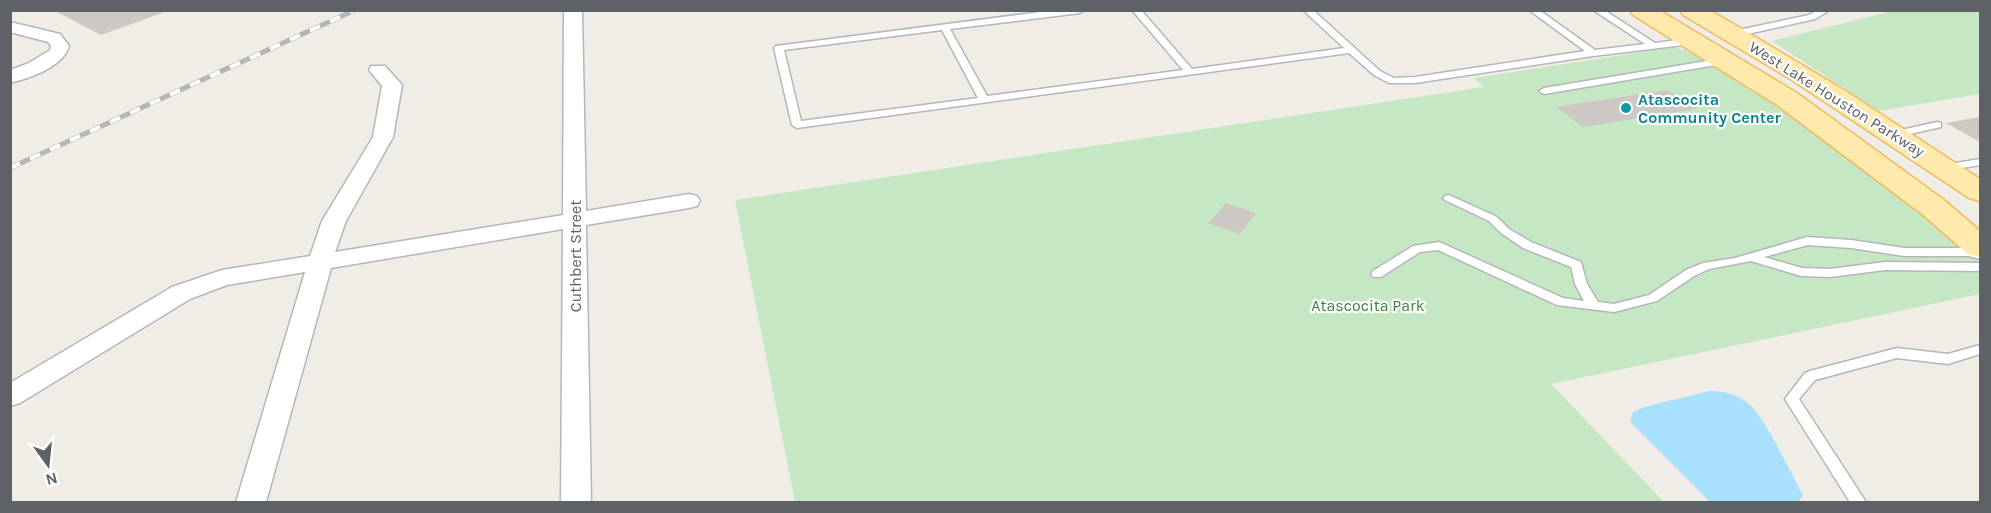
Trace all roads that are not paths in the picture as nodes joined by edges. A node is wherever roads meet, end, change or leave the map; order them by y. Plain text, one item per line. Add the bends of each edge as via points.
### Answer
1 (573, 10) edge
2 (1080, 10) edge
3 (1136, 10) edge
4 (1306, 10) edge
5 (1533, 10) edge
6 (1597, 10) edge
7 (1641, 10) edge
8 (1691, 10) edge
9 (1826, 10) edge
10 (10, 27) edge
11 (945, 27) junction
12 (1693, 41) junction
13 (1651, 44) junction
14 (1730, 48) junction
15 (1351, 50) junction
16 (1593, 53) junction
17 (378, 70) dead end
18 (1190, 72) junction
19 (10, 77) edge
20 (1544, 91) dead end
21 (984, 100) junction
22 (1937, 125) dead end
23 (1896, 134) junction
24 (1980, 162) edge
25 (1955, 166) junction
26 (1980, 192) edge
27 (1449, 198) dead end
28 (689, 201) dead end
29 (574, 219) junction
30 (1980, 247) edge
31 (1904, 252) junction
32 (1980, 255) edge
33 (1749, 257) junction
34 (320, 262) junction
35 (1917, 266) junction
36 (1980, 267) edge
37 (1377, 273) dead end
38 (1593, 305) junction
39 (1980, 350) edge
40 (10, 396) edge
41 (251, 502) edge
42 (576, 502) edge
43 (1858, 502) edge

1 - 29 street, Cuthbert Street
2 - 11 lane
3 - 18 lane
4 - 15 lane
5 - 16 lane
6 - 13 lane
7 - 12 main road, West Lake Houston Parkway
8 - 14 main road, West Lake Houston Parkway
9 - 14 lane
10 - 19 street via 54,39 60,46 58,53 36,67
11 - 21 lane
11 - 21 lane via 779,48 797,126
12 - 13 lane
12 - 14 main road, West Lake Houston Parkway
13 - 16 lane
14 - 20 lane
14 - 23 main road, West Lake Houston Parkway via 1787,65
14 - 30 main road, West Lake Houston Parkway via 1787,99 1933,207
15 - 16 lane via 1392,81
15 - 18 lane
17 - 34 street via 393,85 383,137 334,221
18 - 21 lane
22 - 23 lane
23 - 25 main road, West Lake Houston Parkway
24 - 25 lane
25 - 26 main road, West Lake Houston Parkway
27 - 38 lane via 1493,219 1527,245 1577,265 1581,284
28 - 29 street
29 - 34 street
29 - 42 street, Cuthbert Street
31 - 32 lane
31 - 33 lane via 1807,242
31 - 35 lane
33 - 35 lane via 1801,272
33 - 38 lane via 1690,273 1653,298 1635,304 1614,308
34 - 40 street via 222,278 181,293
34 - 41 street
35 - 36 lane
37 - 38 lane via 1417,249 1439,246 1561,302
39 - 43 lane via 1948,359 1897,352 1810,376 1792,399

